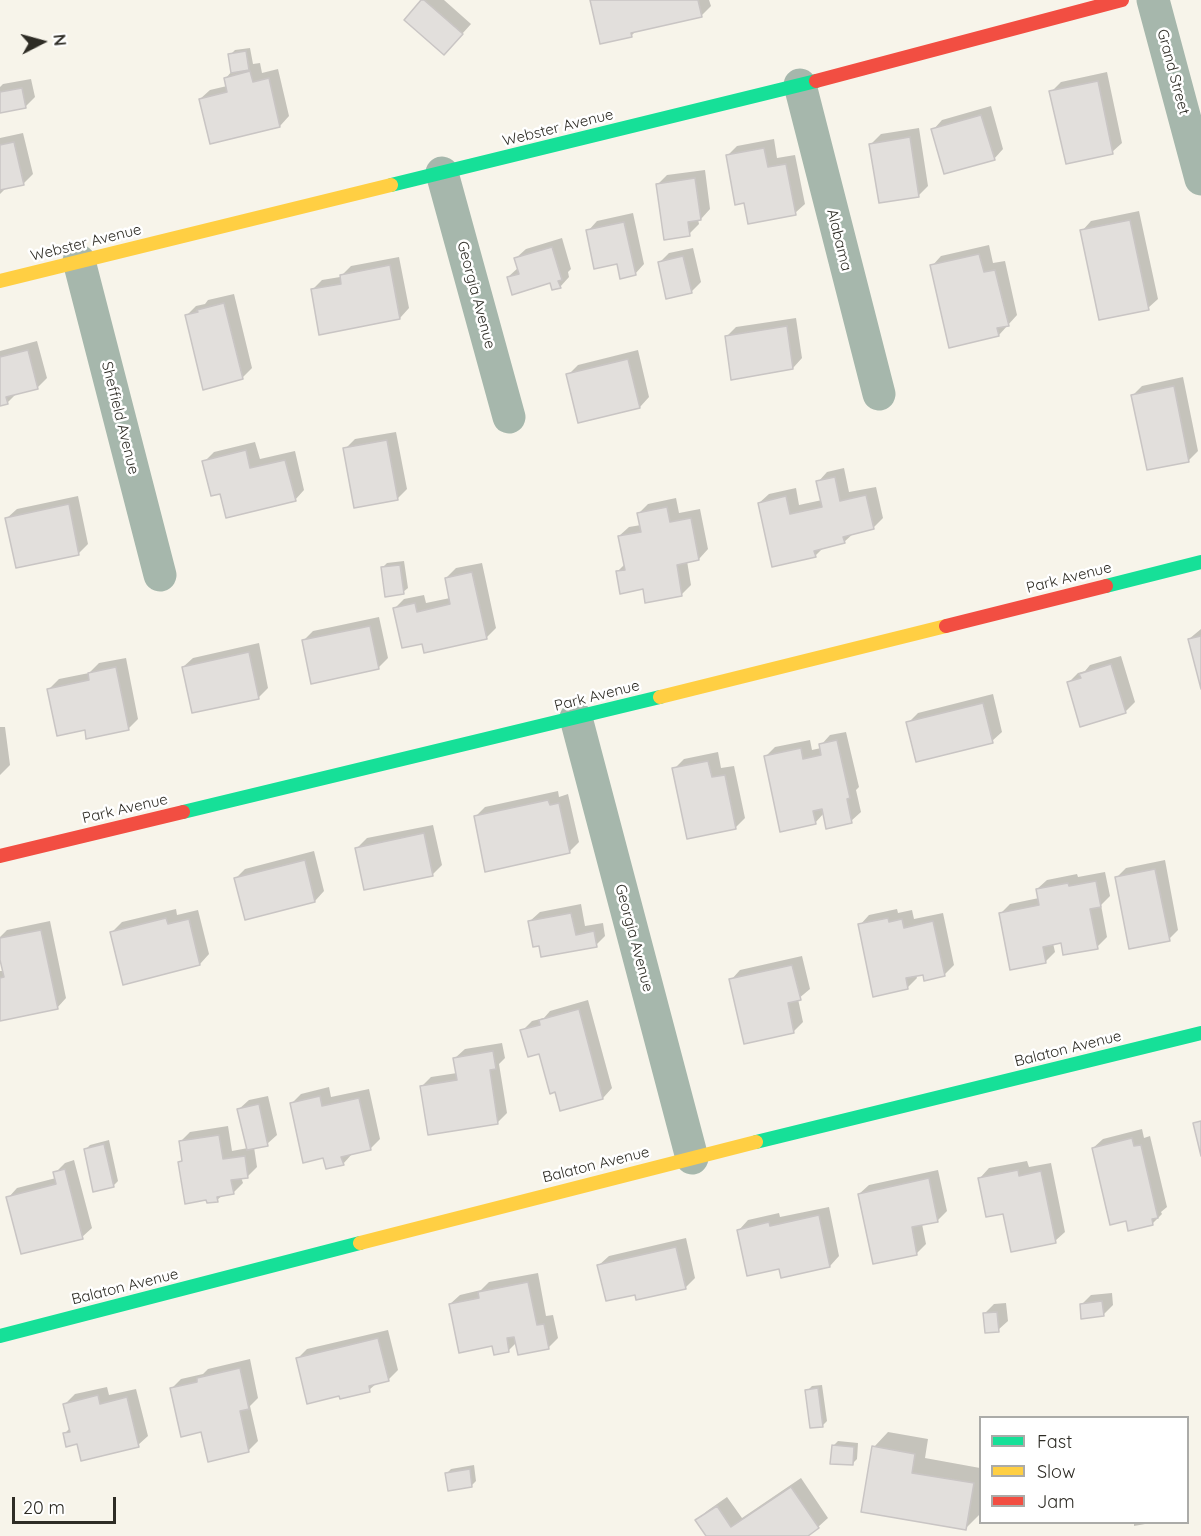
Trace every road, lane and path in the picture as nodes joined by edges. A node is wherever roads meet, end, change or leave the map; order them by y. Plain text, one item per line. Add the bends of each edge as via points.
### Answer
1 (1122, 0) edge
2 (1153, 0) edge
3 (800, 86) junction
4 (442, 173) junction
5 (1201, 179) edge
6 (79, 261) junction
7 (0, 281) edge
8 (879, 394) dead end
9 (509, 417) dead end
10 (1201, 562) edge
11 (160, 575) dead end
12 (576, 718) junction
13 (0, 856) edge
14 (1201, 1033) edge
15 (692, 1158) junction
16 (0, 1336) edge

1 - 3 street, Webster Avenue
2 - 5 street, Grand Street
3 - 4 street, Webster Avenue
3 - 8 street, Alabama
4 - 6 street, Webster Avenue
4 - 9 street, Georgia Avenue
6 - 7 street, Webster Avenue
6 - 11 street, Sheffield Avenue
10 - 12 street, Park Avenue
12 - 13 street, Park Avenue
12 - 15 street, Georgia Avenue
14 - 15 street, Balaton Avenue
15 - 16 street, Balaton Avenue

